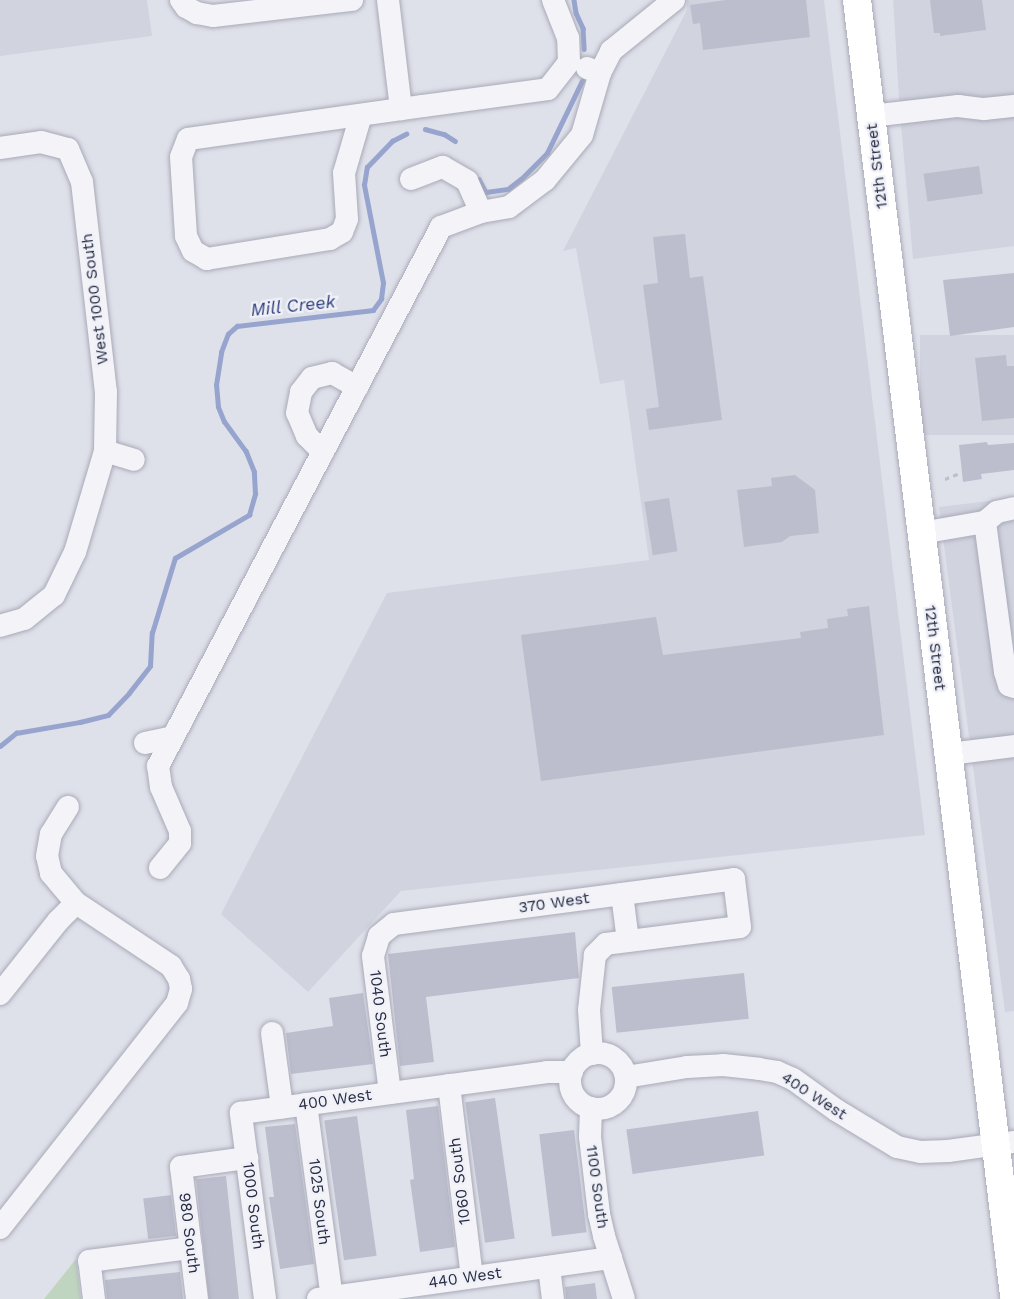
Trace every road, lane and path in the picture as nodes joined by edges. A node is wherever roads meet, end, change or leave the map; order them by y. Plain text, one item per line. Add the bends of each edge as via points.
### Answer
1 (181, 0) edge
2 (352, 0) edge
3 (388, 0) edge
4 (553, 0) edge
5 (674, 0) edge
6 (857, 0) edge
7 (569, 62) junction
8 (600, 73) junction
9 (1014, 106) edge
10 (401, 109) junction
11 (361, 115) junction
12 (872, 116) junction
13 (0, 148) edge
14 (411, 178) dead end
15 (481, 212) junction
16 (357, 387) junction
17 (105, 452) junction
18 (323, 452) junction
19 (134, 460) dead end
20 (960, 473) dead end
21 (945, 479) dead end
22 (1014, 508) edge
23 (985, 522) junction
24 (921, 533) junction
25 (0, 626) edge
26 (1014, 687) edge
27 (173, 737) junction
28 (146, 743) dead end
29 (1014, 746) edge
30 (949, 754) junction
31 (68, 807) dead end
32 (160, 868) dead end
33 (622, 894) junction
34 (76, 903) junction
35 (379, 936) joint
36 (628, 941) junction
37 (0, 994) edge
38 (272, 1033) dead end
39 (592, 1054) junction
40 (572, 1072) junction
41 (626, 1077) junction
42 (448, 1085) junction
43 (390, 1093) junction
44 (306, 1104) junction
45 (282, 1107) junction
46 (591, 1108) junction
47 (241, 1113) joint
48 (1005, 1143) edge
49 (247, 1158) junction
50 (0, 1228) edge
51 (191, 1248) junction
52 (611, 1258) junction
53 (549, 1267) junction
54 (472, 1277) junction
55 (440, 1290) edge
56 (1014, 1296) edge
57 (327, 1298) edge
58 (94, 1299) edge
59 (197, 1299) edge
60 (265, 1299) edge
61 (553, 1299) edge
62 (624, 1299) edge

1 - 2 street via 197,13 213,16
3 - 10 street
4 - 7 street via 568,38
5 - 8 street via 611,51
6 - 12 main road, 12th Street
7 - 8 street
7 - 10 street via 548,89
8 - 15 street via 582,135 545,180 509,207
9 - 12 street via 958,106
10 - 11 street
11 - 11 street via 344,173 347,219 342,232 330,239 207,259 193,251 186,236 181,157 188,139
12 - 24 main road, 12th Street
13 - 17 street, West 1000 South via 40,142 68,149 82,182 106,392
14 - 15 street via 443,167 467,181
15 - 16 street via 441,227
16 - 18 street
16 - 18 street via 332,374 312,378 301,392 297,413 307,436
17 - 19 street
17 - 25 street, West 1000 South via 75,552 54,595 24,620
18 - 27 street
20 - 21 path
22 - 23 street via 997,512
23 - 24 street
23 - 26 street via 1005,672 1009,685
24 - 30 main road, 12th Street
27 - 28 street
27 - 32 street via 158,766 161,787 180,831 180,843
29 - 30 street
30 - 48 main road, 12th Street
31 - 34 street via 51,834 47,856 51,873
33 - 35 street, 370 West via 394,924
33 - 36 street
33 - 36 street, 370 West via 734,879 740,927
34 - 37 street
34 - 50 street via 171,966 181,989 177,1003
35 - 43 street, 1040 South via 373,956
36 - 39 street via 606,945 595,955 589,1010
38 - 45 street
39 - 40 street
39 - 41 street via 601,1053 617,1061
40 - 42 street, 400 West
40 - 46 street via 570,1081 576,1098
41 - 46 street via 623,1095 617,1102
41 - 48 street, 400 West via 687,1066 723,1065 777,1072 897,1147 920,1152
42 - 43 street, 400 West
42 - 54 street, 1060 South
43 - 44 street, 400 West
44 - 45 street, 400 West
44 - 57 street, 1025 South
45 - 47 street, 400 West
46 - 52 street, 1100 South via 590,1137 599,1214
47 - 49 street, 1000 South
48 - 56 main road, 12th Street
49 - 51 street, 980 South via 181,1167
49 - 60 street, 1000 South
51 - 58 street via 89,1262
51 - 59 street, 980 South
52 - 53 street, 440 West
52 - 62 street, 1100 South
53 - 54 street, 440 West
53 - 61 street
54 - 55 street, 440 West
55 - 57 street, 440 West

